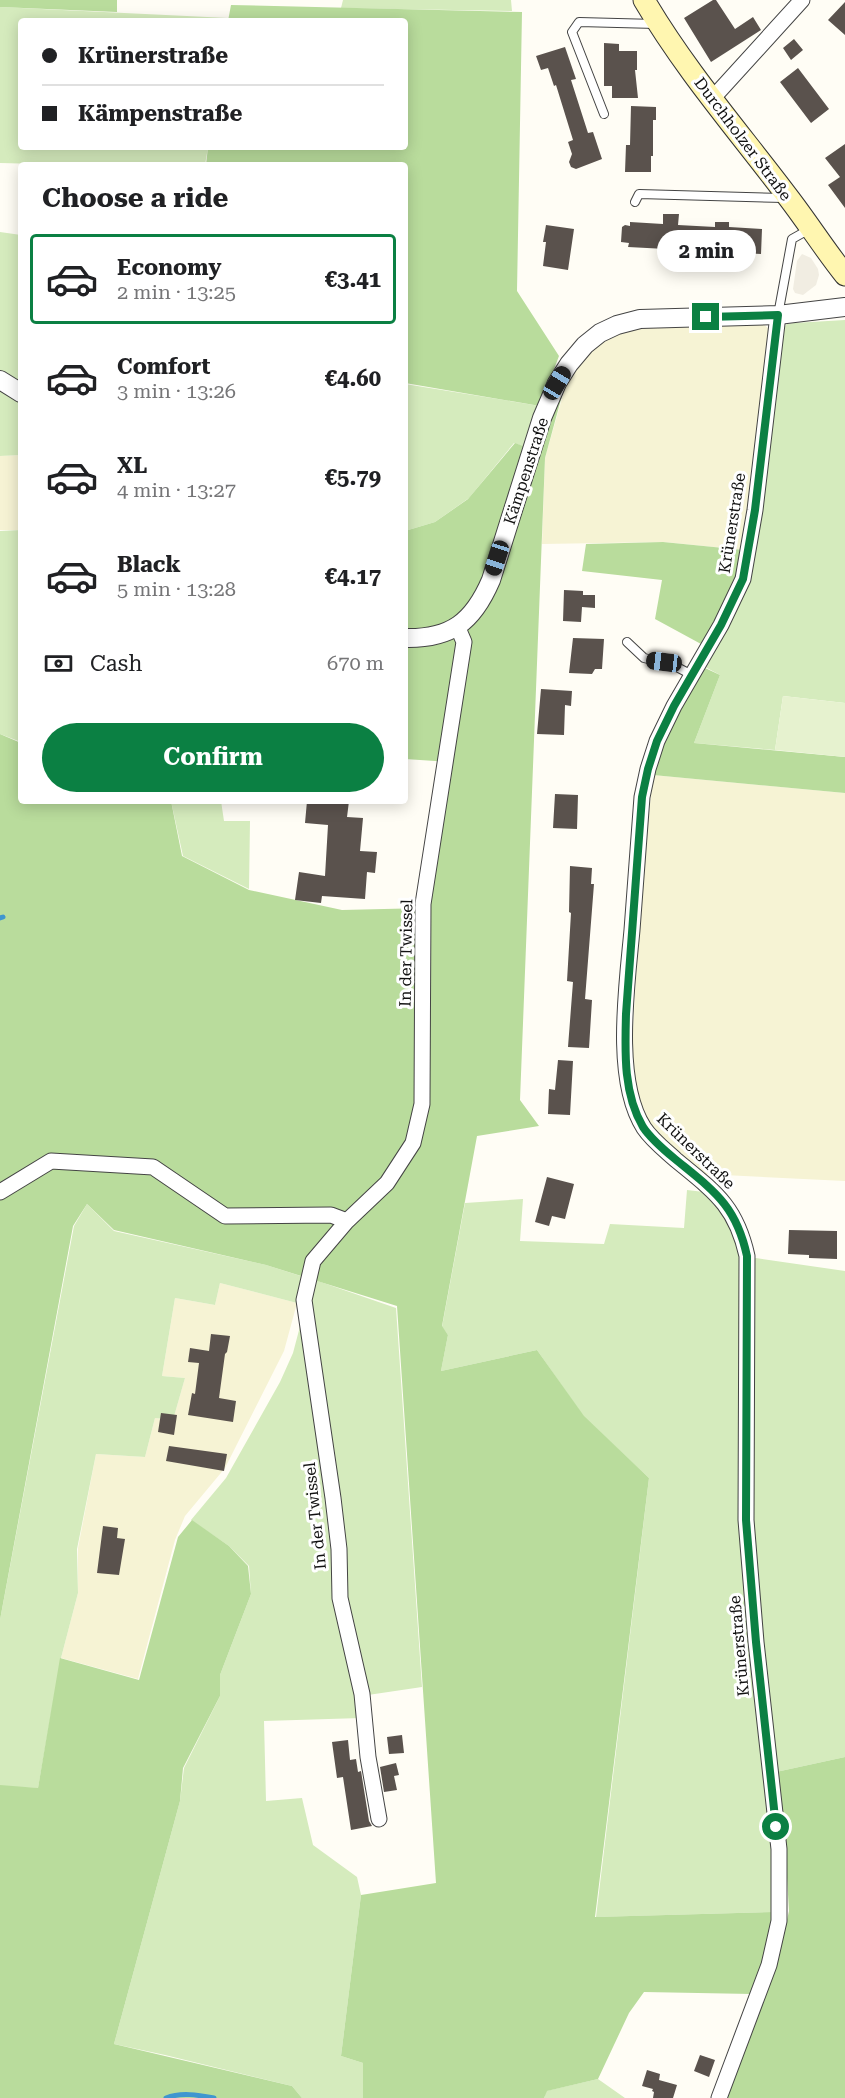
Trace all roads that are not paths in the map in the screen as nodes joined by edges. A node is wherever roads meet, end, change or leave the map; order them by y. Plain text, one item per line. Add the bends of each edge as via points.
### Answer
1 (644, 0) edge
2 (802, 0) edge
3 (658, 24) junction
4 (712, 99) junction
5 (604, 114) dead end
6 (789, 198) junction
7 (635, 202) dead end
8 (809, 229) junction
9 (845, 275) edge
10 (845, 307) edge
11 (778, 315) junction
12 (0, 380) edge
13 (18, 391) edge
14 (458, 627) junction
15 (408, 638) edge
16 (627, 642) dead end
17 (692, 675) junction
18 (0, 1192) edge
19 (347, 1221) junction
20 (379, 1819) dead end
21 (719, 2098) edge

1 - 3 main road, Durchholzer Straße
2 - 4 street
3 - 4 main road, Durchholzer Straße
3 - 5 lane via 579,22 573,32
4 - 6 main road, Durchholzer Straße
6 - 7 lane via 639,195
6 - 8 main road, Durchholzer Straße
8 - 9 main road, Durchholzer Straße
8 - 11 lane via 792,239
10 - 11 street, Kämpenstraße
11 - 14 street, Kämpenstraße via 640,319 600,333 585,345 568,364 542,418 482,600
11 - 17 street, Krünerstraße via 743,579
12 - 13 street
14 - 15 street, Kämpenstraße via 429,637
14 - 19 street, In der Twissel via 464,642 423,904 422,1104 413,1143 394,1173
16 - 17 lane via 644,658 673,665
17 - 21 street, Krünerstraße via 657,741 642,797 626,1047 629,1086 645,1130 723,1202 739,1226 747,1256 746,1520 779,1850 778,1921 769,1965
18 - 19 street via 51,1161 153,1167 225,1216 332,1215
19 - 20 street, In der Twissel via 313,1261 304,1300 333,1498 340,1598 362,1694

